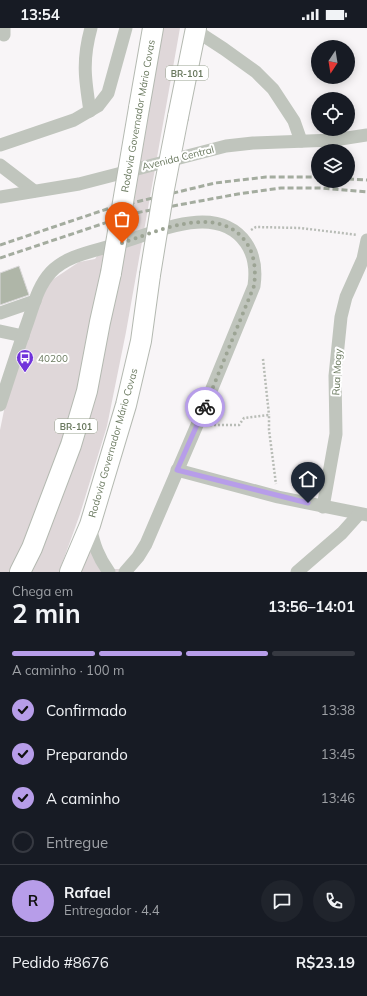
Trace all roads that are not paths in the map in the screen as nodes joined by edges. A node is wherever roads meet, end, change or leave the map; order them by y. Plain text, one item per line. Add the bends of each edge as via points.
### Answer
1 (91, 28) edge
2 (126, 28) edge
3 (143, 28) edge
4 (153, 28) edge
5 (196, 29) edge
6 (146, 60) junction
7 (90, 111) junction
8 (367, 135) edge
9 (301, 141) junction
10 (0, 144) edge
11 (0, 165) edge
12 (34, 191) junction
13 (0, 196) edge
14 (363, 238) edge
15 (35, 301) junction
16 (0, 313) edge
17 (0, 331) edge
18 (23, 336) junction
19 (0, 404) edge
20 (177, 470) junction
21 (323, 507) junction
22 (363, 515) edge
23 (90, 525) junction
24 (20, 572) edge
25 (70, 572) edge
26 (110, 572) edge
27 (125, 572) edge
28 (297, 572) edge

1 - 7 street via 85,59
2 - 7 street via 108,93 104,100
3 - 6 highway
4 - 6 highway, Rodovia Governador Mário Covas / BR-101
5 - 9 street via 256,72 273,89 294,121
5 - 23 highway, Rodovia Governador Mário Covas / BR-101, bridge via 164,189 136,365
6 - 24 highway, Rodovia Governador Mário Covas / BR-101, bridge via 111,273 87,391 60,475
7 - 10 street via 74,120
8 - 9 street, Avenida Central
9 - 12 street, Avenida Central via 226,146 78,184
11 - 12 street
12 - 13 street, Avenida Central
14 - 21 street, Rua Mogy via 363,259 346,297 341,317 335,376 336,434
15 - 16 street
15 - 18 street
15 - 20 street via 41,285 52,271 86,252 196,222 225,226 242,237 249,247 255,266 254,286
17 - 18 street
18 - 19 street
20 - 21 street
20 - 27 street via 146,544
21 - 22 street
22 - 28 street
23 - 25 highway, Rodovia Governador Mário Covas / BR-101
23 - 26 street via 93,543 100,560

